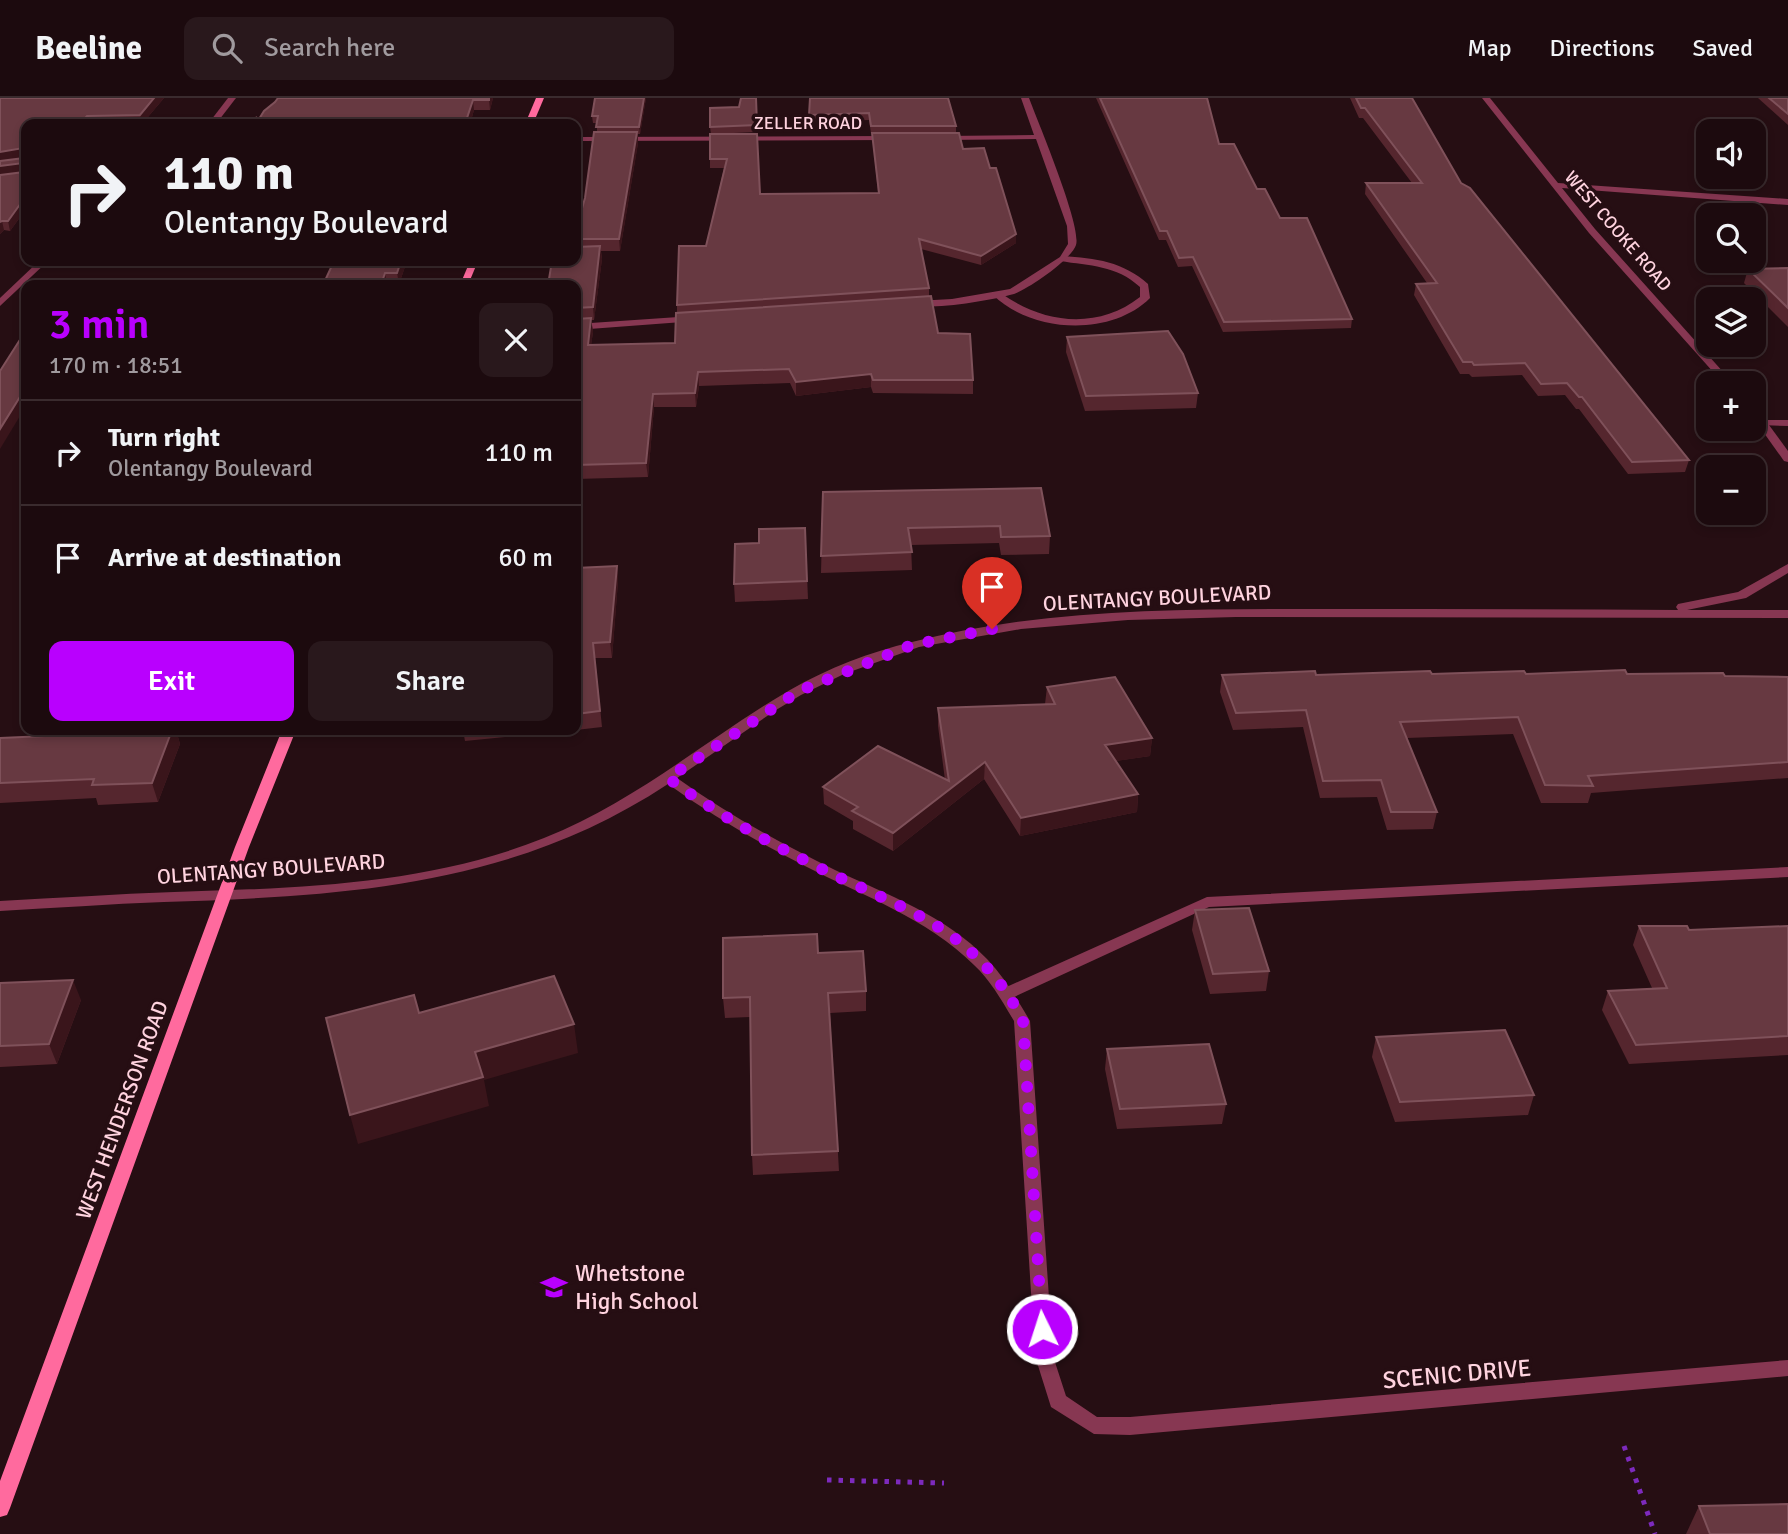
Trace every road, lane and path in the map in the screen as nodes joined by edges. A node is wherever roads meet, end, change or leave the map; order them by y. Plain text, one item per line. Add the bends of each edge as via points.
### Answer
1 (232, 98) edge
2 (540, 98) edge
3 (1025, 98) edge
4 (1486, 98) edge
5 (216, 119) edge
6 (531, 119) edge
7 (1040, 137) junction
8 (896, 138) edge
9 (934, 138) edge
10 (581, 139) edge
11 (1555, 185) junction
12 (1788, 202) edge
13 (1063, 259) junction
14 (39, 266) edge
15 (24, 280) edge
16 (21, 283) edge
17 (998, 295) junction
18 (0, 303) edge
19 (900, 305) edge
20 (708, 318) edge
21 (581, 327) edge
22 (1717, 371) edge
23 (1766, 423) edge
24 (1788, 423) edge
25 (1766, 427) edge
26 (1788, 459) edge
27 (1788, 568) edge
28 (1656, 613) junction
29 (1788, 614) edge
30 (287, 735) edge
31 (668, 778) junction
32 (1788, 872) edge
33 (225, 896) junction
34 (0, 906) edge
35 (1008, 993) junction
36 (1788, 1368) edge
37 (1624, 1446) dead end
38 (827, 1480) dead end
39 (944, 1483) dead end
40 (0, 1508) edge
41 (1655, 1534) edge

1 - 5 street
2 - 6 main road
3 - 7 street
4 - 11 street, WEST COOKE ROAD
7 - 9 street
7 - 13 street via 1071,226 1072,244
8 - 10 street, ZELLER ROAD
11 - 12 street
11 - 22 street, WEST COOKE ROAD
13 - 17 street via 1013,291
13 - 17 street via 1115,266 1134,275 1145,286 1145,298 1134,309 1114,317 1077,321 1031,315
14 - 15 street
16 - 18 street
17 - 19 street
20 - 21 street
23 - 24 street
25 - 26 street
27 - 28 street via 1742,595
28 - 29 street, OLENTANGY BOULEVARD
28 - 31 street, OLENTANGY BOULEVARD via 1214,614 992,629 912,645 799,691
30 - 33 main road, WEST HENDERSON ROAD
31 - 33 street, OLENTANGY BOULEVARD via 601,818 479,865 340,890
31 - 35 street, SCENIC DRIVE via 727,819 930,922 970,949
32 - 35 street via 1207,902
33 - 34 street, OLENTANGY BOULEVARD
33 - 40 main road, WEST HENDERSON ROAD
35 - 36 street, SCENIC DRIVE via 1023,1021 1044,1356 1058,1401 1094,1424 1130,1426
37 - 41 path
38 - 39 path

